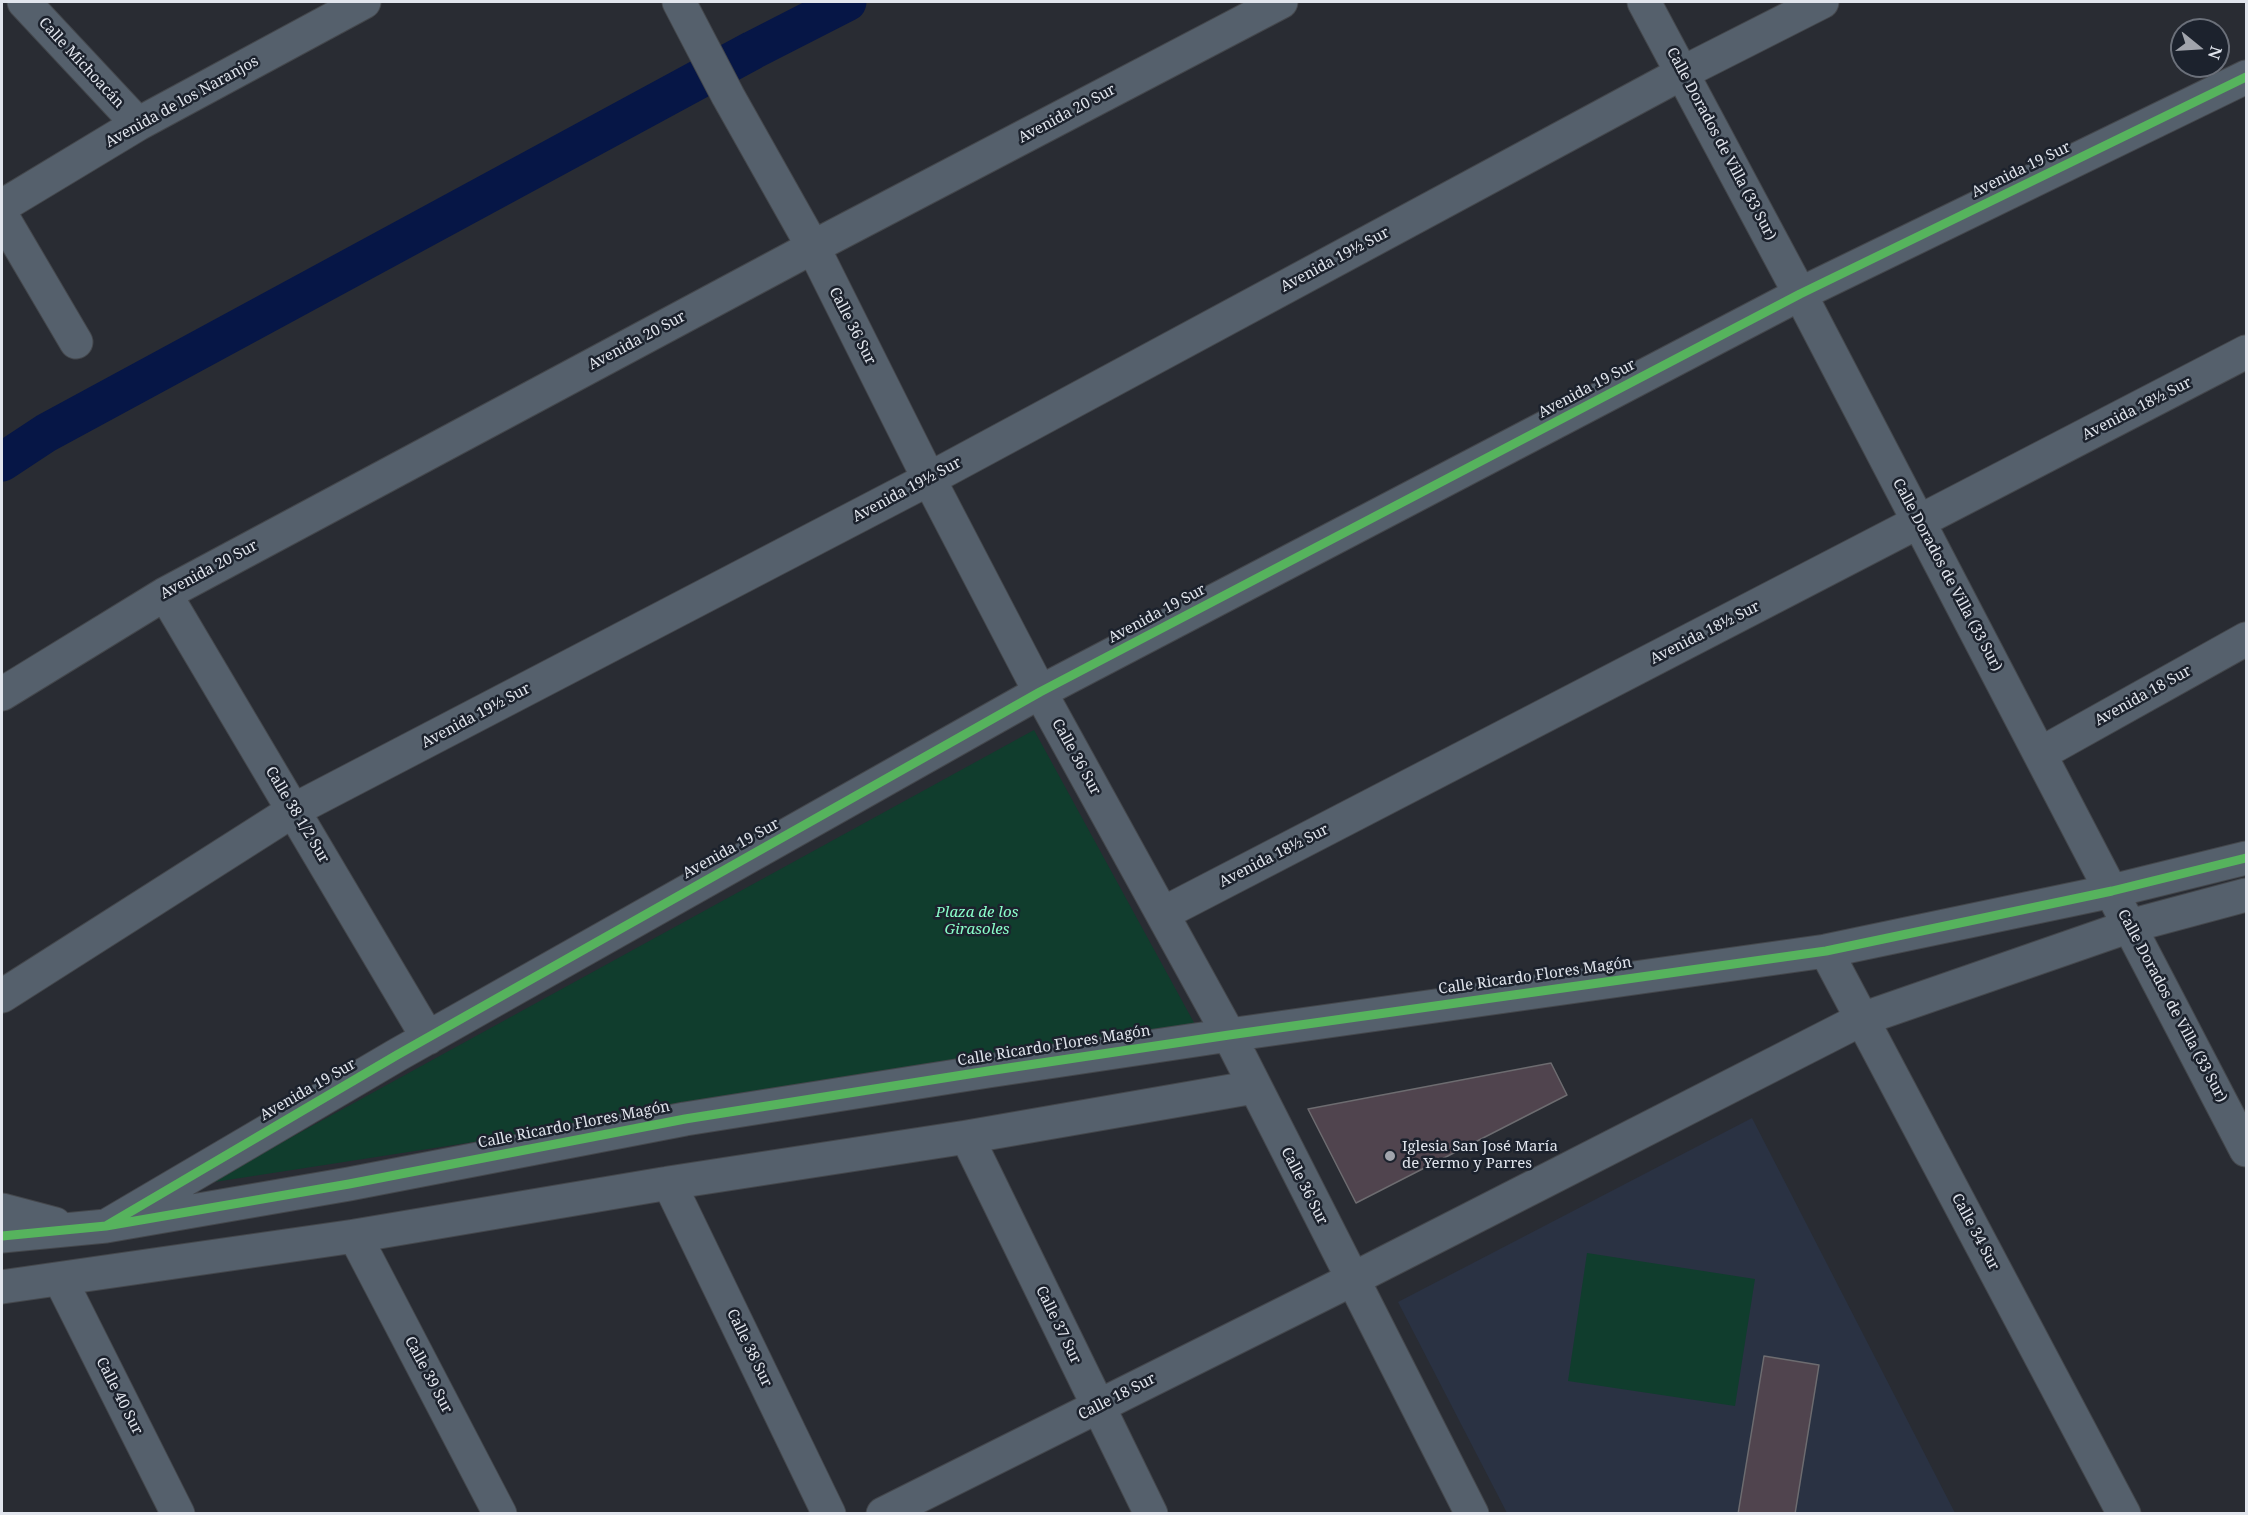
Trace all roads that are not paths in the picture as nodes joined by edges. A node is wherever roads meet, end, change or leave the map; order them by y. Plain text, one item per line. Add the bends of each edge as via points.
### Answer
1 (24, 2) edge
2 (364, 2) edge
3 (679, 2) edge
4 (1281, 2) edge
5 (1644, 2) edge
6 (1822, 2) edge
7 (1684, 72) junction
8 (2247, 76) edge
9 (138, 124) junction
10 (2, 206) edge
11 (2, 216) edge
12 (813, 247) junction
13 (1800, 294) junction
14 (76, 342) dead end
15 (2247, 352) edge
16 (929, 479) junction
17 (1919, 522) junction
18 (165, 594) junction
19 (2247, 639) edge
20 (1040, 692) junction
21 (2, 694) edge
22 (2040, 754) junction
23 (294, 810) junction
24 (2247, 858) edge
25 (2112, 891) junction
26 (2247, 895) edge
27 (1164, 913) junction
28 (2130, 926) junction
29 (1826, 951) junction
30 (2, 996) edge
31 (1862, 1019) junction
32 (1229, 1035) junction
33 (428, 1038) junction
34 (1254, 1087) junction
35 (967, 1137) junction
36 (2247, 1150) edge
37 (669, 1184) junction
38 (2, 1210) edge
39 (91, 1227) junction
40 (2, 1236) edge
41 (355, 1236) junction
42 (60, 1279) junction
43 (1351, 1280) junction
44 (2, 1287) edge
45 (1097, 1407) junction
46 (178, 1514) edge
47 (500, 1514) edge
48 (829, 1514) edge
49 (883, 1514) edge
50 (1151, 1514) edge
51 (1472, 1514) edge
52 (2124, 1514) edge

1 - 9 street, Calle Michoacán
2 - 9 street, Avenida de los Naranjos
3 - 12 street, Calle 36 Sur
4 - 12 street, Avenida 20 Sur
5 - 7 street, Calle Dorados de Villa (33 Sur)
6 - 7 street, Avenida 19½ Sur
7 - 13 street, Calle Dorados de Villa (33 Sur)
7 - 16 street, Avenida 19½ Sur
8 - 13 street, Avenida 19 Sur
9 - 10 street, Avenida de los Naranjos
11 - 14 street
12 - 16 street, Calle 36 Sur
12 - 18 street, Avenida 20 Sur
13 - 17 street, Calle Dorados de Villa (33 Sur)
13 - 20 street, Avenida 19 Sur
15 - 17 street, Avenida 18½ Sur
16 - 20 street, Calle 36 Sur
16 - 23 street, Avenida 19½ Sur
17 - 22 street, Calle Dorados de Villa (33 Sur)
17 - 27 street, Avenida 18½ Sur
18 - 21 street, Avenida 20 Sur
18 - 23 street, Calle 38 1/2 Sur
19 - 22 street, Avenida 18 Sur
20 - 27 street, Calle 36 Sur
20 - 33 street, Avenida 19 Sur
22 - 25 street, Calle Dorados de Villa (33 Sur)
23 - 30 street, Avenida 19½ Sur
23 - 33 street, Calle 38 1/2 Sur
24 - 25 street, Calle Ricardo Flores Magón
25 - 28 street, Calle Dorados de Villa (33 Sur)
25 - 29 street, Calle Ricardo Flores Magón
26 - 28 street
27 - 32 street, Calle 36 Sur
28 - 31 street
28 - 36 street, Calle Dorados de Villa (33 Sur)
29 - 31 street, Calle 34 Sur
29 - 32 street, Calle Ricardo Flores Magón
31 - 43 street
31 - 52 street, Calle 34 Sur
32 - 34 street, Calle 36 Sur
32 - 39 street, Calle Ricardo Flores Magón via 685,1119 349,1184
33 - 39 street, Avenida 19 Sur
34 - 35 street
34 - 43 street, Calle 36 Sur
35 - 37 street
35 - 45 street, Calle 37 Sur
37 - 41 street
37 - 48 street, Calle 38 Sur
38 - 39 street
39 - 40 street, Calle Ricardo Flores Magón
41 - 42 street
41 - 47 street, Calle 39 Sur
42 - 44 street
42 - 46 street, Calle 40 Sur
43 - 45 street, Calle 18 Sur
43 - 51 street, Calle 36 Sur
45 - 49 street, Calle 18 Sur
45 - 50 street, Calle 37 Sur

